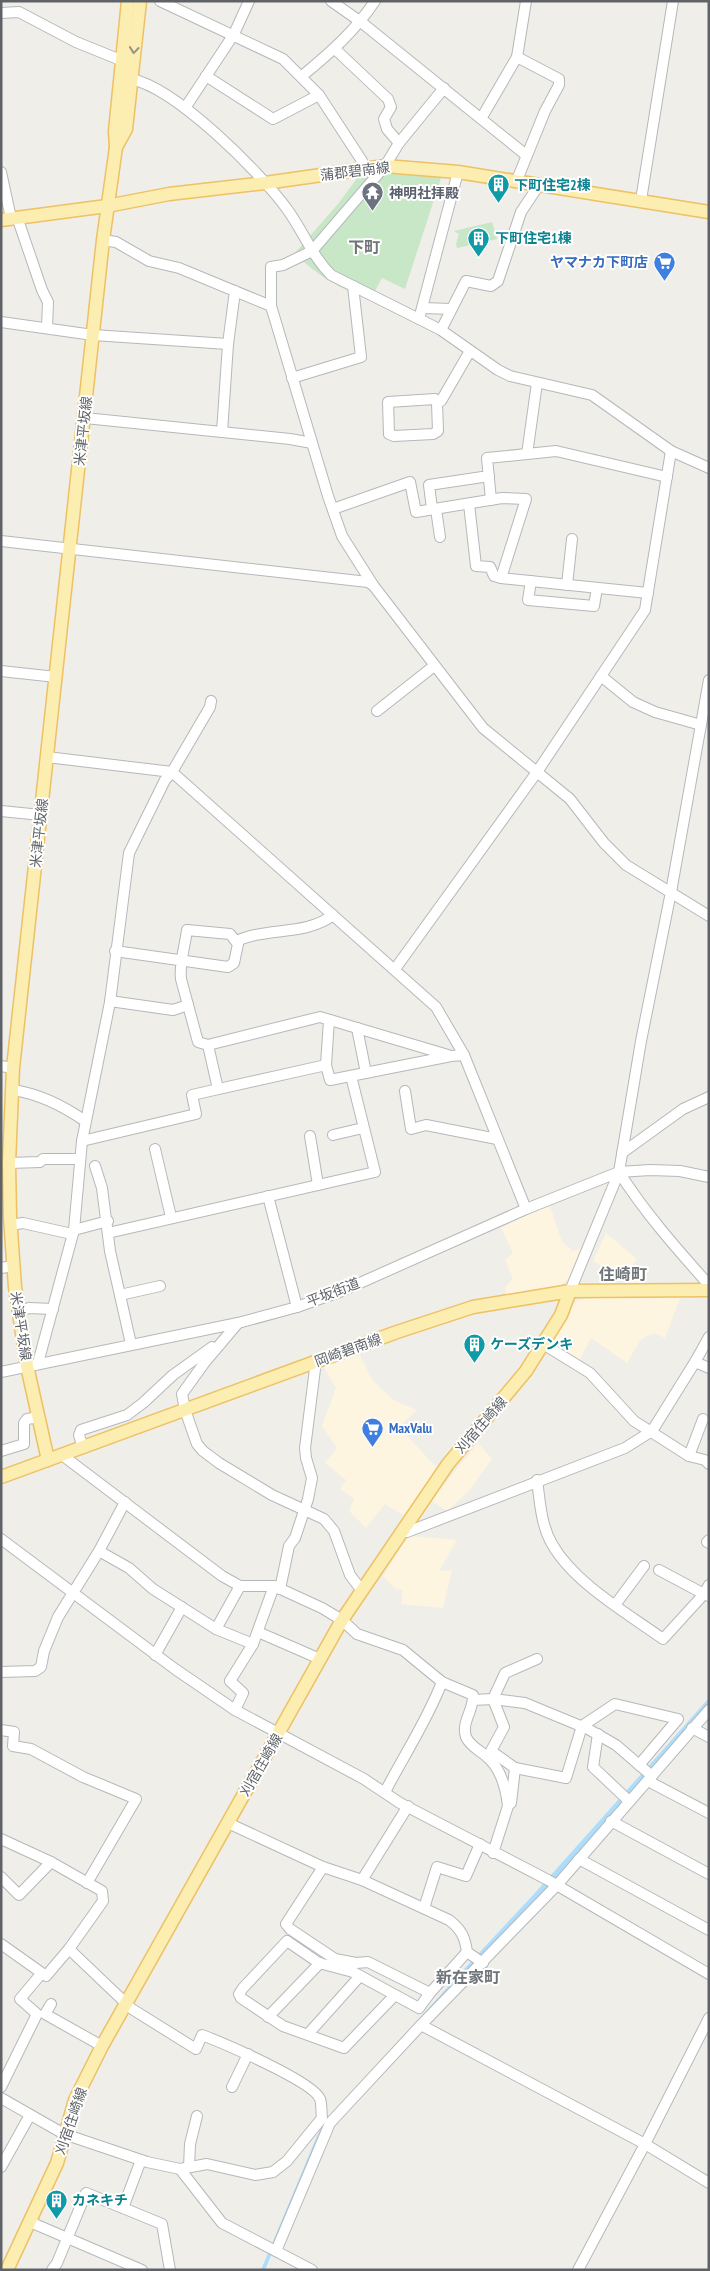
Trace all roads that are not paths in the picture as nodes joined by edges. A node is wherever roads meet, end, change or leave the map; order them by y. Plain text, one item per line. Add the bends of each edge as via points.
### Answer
1 (128, 1) edge
2 (140, 1) edge
3 (160, 1) edge
4 (249, 1) edge
5 (331, 1) edge
6 (375, 1) edge
7 (526, 1) edge
8 (673, 1) edge
9 (1, 13) edge
10 (362, 22) junction
11 (234, 34) junction
12 (335, 49) junction
13 (517, 58) junction
14 (123, 61) junction
15 (206, 76) junction
16 (302, 76) junction
17 (131, 79) junction
18 (444, 88) junction
19 (319, 94) junction
20 (185, 108) junction
21 (482, 118) junction
22 (399, 143) junction
23 (116, 147) junction
24 (526, 155) junction
25 (385, 166) junction
26 (362, 169) junction
27 (1, 172) edge
28 (458, 172) junction
29 (517, 180) junction
30 (266, 183) junction
31 (539, 185) junction
32 (641, 200) junction
33 (107, 206) junction
34 (709, 212) edge
35 (10, 218) edge
36 (102, 240) junction
37 (312, 251) junction
38 (353, 286) junction
39 (235, 292) junction
40 (271, 306) junction
41 (423, 308) junction
42 (451, 309) junction
43 (419, 319) junction
44 (1, 322) edge
45 (47, 328) junction
46 (441, 330) junction
47 (93, 335) junction
48 (228, 344) junction
49 (470, 351) junction
50 (292, 378) junction
51 (537, 383) junction
52 (438, 403) junction
53 (85, 418) junction
54 (222, 432) junction
55 (312, 443) junction
56 (671, 451) junction
57 (527, 454) junction
58 (709, 468) edge
59 (489, 476) junction
60 (667, 477) junction
61 (491, 500) junction
62 (469, 504) junction
63 (333, 509) junction
64 (434, 509) junction
65 (440, 537) dead end
66 (572, 539) dead end
67 (1, 541) edge
68 (70, 548) junction
69 (501, 578) junction
70 (531, 581) junction
71 (373, 585) junction
72 (568, 585) junction
73 (597, 588) junction
74 (648, 593) junction
75 (434, 666) junction
76 (1, 671) edge
77 (601, 676) junction
78 (56, 677) junction
79 (709, 680) edge
80 (211, 701) dead end
81 (377, 711) dead end
82 (701, 725) junction
83 (47, 757) junction
84 (172, 772) junction
85 (537, 772) junction
86 (1, 811) edge
87 (41, 816) junction
88 (671, 892) junction
89 (333, 915) junction
90 (709, 916) edge
91 (236, 941) junction
92 (115, 951) junction
93 (183, 960) junction
94 (395, 969) junction
95 (110, 1001) junction
96 (188, 1005) junction
97 (329, 1020) junction
98 (357, 1028) junction
99 (208, 1044) junction
100 (464, 1055) junction
101 (451, 1056) junction
102 (326, 1065) junction
103 (7, 1067) edge
104 (366, 1073) junction
105 (351, 1076) junction
106 (218, 1089) junction
107 (13, 1090) junction
108 (406, 1091) dead end
109 (709, 1097) edge
110 (85, 1120) junction
111 (363, 1128) junction
112 (333, 1135) dead end
113 (310, 1136) dead end
114 (497, 1138) junction
115 (82, 1141) junction
116 (155, 1149) dead end
117 (622, 1153) junction
118 (80, 1159) junction
119 (9, 1163) junction
120 (96, 1166) dead end
121 (619, 1172) junction
122 (709, 1177) edge
123 (318, 1185) junction
124 (268, 1196) junction
125 (526, 1209) junction
126 (171, 1217) junction
127 (7, 1220) edge
128 (108, 1222) junction
129 (73, 1232) junction
130 (108, 1233) junction
131 (7, 1267) edge
132 (709, 1285) edge
133 (160, 1286) dead end
134 (709, 1290) edge
135 (570, 1291) junction
136 (120, 1295) junction
137 (297, 1307) junction
138 (54, 1309) junction
139 (18, 1311) junction
140 (238, 1323) junction
141 (230, 1335) junction
142 (709, 1336) edge
143 (131, 1344) junction
144 (543, 1344) junction
145 (316, 1361) junction
146 (695, 1362) junction
147 (33, 1364) junction
148 (709, 1368) edge
149 (1, 1372) edge
150 (185, 1410) junction
151 (39, 1417) junction
152 (703, 1419) dead end
153 (652, 1431) junction
154 (83, 1448) junction
155 (1, 1450) edge
156 (62, 1455) junction
157 (689, 1456) junction
158 (708, 1459) edge
159 (48, 1460) junction
160 (1, 1477) edge
161 (537, 1480) junction
162 (125, 1502) junction
163 (305, 1511) junction
164 (403, 1530) junction
165 (1, 1539) edge
166 (99, 1552) junction
167 (644, 1566) dead end
168 (659, 1570) dead end
169 (240, 1586) junction
170 (277, 1588) junction
171 (362, 1590) junction
172 (707, 1592) edge
173 (75, 1593) junction
174 (615, 1605) junction
175 (182, 1607) junction
176 (342, 1620) junction
177 (216, 1629) junction
178 (258, 1632) junction
179 (253, 1644) junction
180 (156, 1655) junction
181 (320, 1659) junction
182 (537, 1660) dead end
183 (1, 1672) edge
184 (442, 1682) junction
185 (493, 1699) junction
186 (473, 1700) junction
187 (235, 1710) junction
188 (709, 1710) edge
189 (582, 1726) junction
190 (692, 1728) junction
191 (1, 1730) edge
192 (279, 1734) junction
193 (598, 1734) junction
194 (709, 1736) edge
195 (639, 1765) junction
196 (515, 1768) junction
197 (650, 1778) junction
198 (385, 1792) junction
199 (629, 1801) junction
200 (511, 1803) dead end
201 (408, 1806) junction
202 (709, 1814) edge
203 (228, 1822) junction
204 (611, 1822) junction
205 (2, 1840) edge
206 (480, 1844) junction
207 (493, 1853) junction
208 (579, 1859) junction
209 (51, 1862) junction
210 (323, 1867) junction
211 (709, 1874) edge
212 (1, 1877) edge
213 (362, 1880) junction
214 (87, 1883) junction
215 (557, 1885) junction
216 (424, 1908) junction
217 (709, 1930) edge
218 (1, 1944) edge
219 (69, 1949) junction
220 (467, 1952) junction
221 (320, 1963) junction
222 (483, 1963) junction
223 (41, 1974) junction
224 (709, 1974) edge
225 (360, 1976) junction
226 (430, 1993) junction
227 (395, 1995) junction
228 (51, 2004) dead end
229 (126, 2004) junction
230 (268, 2017) junction
231 (709, 2018) edge
232 (421, 2025) junction
233 (308, 2034) junction
234 (102, 2046) junction
235 (248, 2054) junction
236 (1, 2087) edge
237 (232, 2087) dead end
238 (1, 2098) edge
239 (30, 2115) junction
240 (197, 2116) dead end
241 (326, 2121) junction
242 (64, 2134) junction
243 (645, 2144) junction
244 (141, 2160) junction
245 (1, 2168) edge
246 (184, 2168) junction
247 (709, 2183) edge
248 (123, 2208) junction
249 (30, 2222) junction
250 (67, 2238) junction
251 (276, 2251) junction
252 (168, 2269) edge
253 (7, 2270) edge
254 (52, 2270) edge
255 (142, 2270) edge
256 (312, 2270) edge
257 (578, 2270) edge

1 - 14 main road
2 -> 17 main road
3 - 11 street
4 - 11 street
5 - 10 street
6 - 10 street
7 - 13 street
8 - 32 street
9 - 14 street via 19,12 76,42
10 - 12 street
10 - 18 street
11 - 15 street
11 - 16 street via 283,59
12 - 16 street
12 - 22 street via 388,99 391,107 384,119 387,129
13 - 21 street
13 - 24 street via 559,79
14 - 23 main road
15 - 19 street via 273,119
15 - 20 street
16 - 19 street
17 - 20 street
17 - 23 main road via 126,129
18 - 21 street
18 - 22 street
19 - 26 street via 362,161
20 - 30 street
21 - 24 street
22 - 25 street
23 - 33 main road, 米津平坂線
24 - 29 street
25 - 26 main road, 蒲郡碧南線
25 - 28 main road, 蒲郡碧南線
25 - 37 street
26 - 30 main road, 蒲郡碧南線
27 - 35 street
28 - 29 main road, 蒲郡碧南線
28 - 41 street
29 - 31 main road, 蒲郡碧南線
30 - 33 main road, 蒲郡碧南線 via 169,194
30 - 37 street via 297,224
31 - 32 main road, 蒲郡碧南線
31 - 42 street via 521,212 498,281 491,286 466,281
32 - 34 main road, 蒲郡碧南線
33 - 35 main road, 蒲郡碧南線
33 - 36 main road, 米津平坂線
35 - 45 street via 48,302
36 - 39 street via 116,242 149,261 179,268
36 - 47 main road, 米津平坂線
37 - 38 street via 331,275
37 - 40 street via 271,268
38 - 43 street
38 - 50 street via 361,357
39 - 40 street
39 - 48 street
40 - 50 street
41 - 42 street
41 - 43 street
42 - 46 street
43 - 46 street
44 - 45 street
45 - 47 street
46 - 49 street
47 - 48 street
47 - 53 main road, 米津平坂線
48 - 54 street
49 - 51 street via 510,376
49 - 52 street
50 - 55 street
51 - 56 street via 592,395
51 - 57 street
52 - 52 street via 438,431 434,434 389,434 388,402 435,399
53 - 54 street
53 - 68 main road, 米津平坂線
54 - 55 street
55 - 63 street
56 - 58 street
56 - 60 street
57 - 59 street via 487,458
57 - 60 street via 556,451
59 - 61 street
59 - 64 street via 429,485
60 - 74 street
61 - 62 street
61 - 69 street via 526,499
62 - 64 street
62 - 69 street via 476,566 490,568 494,576
63 - 64 street via 410,482 416,512
63 - 71 street via 342,536
64 - 65 street
66 - 72 street
67 - 68 street
68 - 71 street
68 - 78 main road, 米津平坂線
69 - 70 street
70 - 72 street
70 - 73 street via 528,600 594,606
71 - 75 street
72 - 73 street
73 - 74 street
74 - 77 street via 645,610
75 - 81 street
75 - 85 street via 483,728
76 - 78 street
77 - 82 street via 633,702
77 - 85 street
78 - 83 main road, 米津平坂線
79 - 82 street
80 - 84 street
82 - 88 street
83 - 84 street
83 - 87 main road, 米津平坂線
84 - 89 street
84 - 92 street via 129,853
85 - 88 street via 570,799 604,843 626,864
85 - 94 street
86 - 87 street
87 - 103 main road, 米津平坂線
88 - 90 street
88 - 117 street
89 - 91 street via 308,927
89 - 94 street
91 - 93 street via 232,965 228,967
91 - 93 street via 230,934 187,930
92 - 93 street
92 - 95 street
93 - 96 street via 181,975
94 - 100 street via 436,1006
95 - 96 street via 173,1010
95 - 110 street
96 - 99 street via 198,1042
97 - 98 street
97 - 99 street via 320,1017
97 - 102 street
98 - 101 street
98 - 104 street
99 - 106 street
100 - 101 street
100 - 114 street
101 - 104 street
102 - 105 street via 330,1080
102 - 106 street
103 - 107 main road, 米津平坂線
104 - 105 street
105 - 111 street
106 - 115 street via 192,1095 196,1114
107 - 110 street via 53,1100
107 - 119 main road, 米津平坂線
108 - 114 street via 411,1128 426,1125
109 - 117 street via 683,1109
110 - 115 street
111 - 112 street
111 - 123 street via 374,1172
113 - 123 street
114 - 125 street
115 - 118 street
116 - 126 street
117 - 121 street
118 - 119 street
118 - 129 street
119 - 127 main road, 米津平坂線
120 - 128 street
121 - 122 street via 680,1171
121 - 125 street, 平坂街道
121 - 132 street via 661,1229
121 - 135 street
123 - 124 street
124 - 126 street
124 - 137 street
125 - 137 street, 平坂街道 via 342,1291
126 - 130 street
127 - 129 street
127 - 131 main road, 米津平坂線
128 - 129 street
128 - 130 street
129 - 138 street
130 - 136 street
131 - 139 main road, 米津平坂線
133 - 136 street
134 - 135 main road, 岡崎碧南線
135 - 144 main road, 刈宿住崎線
135 - 145 main road, 岡崎碧南線 via 473,1307
136 - 143 street
137 - 140 street, 平坂街道
138 - 139 street
138 - 147 street
139 - 147 main road, 米津平坂線
140 - 141 street
140 - 143 street, 平坂街道
141 - 150 street via 182,1394
141 - 154 street via 173,1375 127,1415 81,1430 79,1435
142 - 146 street
143 - 147 street, 平坂街道
144 - 153 street via 590,1372 634,1421
144 - 164 main road, 刈宿住崎線 via 504,1400 448,1464
145 - 150 main road, 岡崎碧南線
145 - 163 street via 305,1448 312,1478
146 - 148 street
146 - 153 street
147 - 149 street
147 - 151 main road, 米津平坂線
150 - 154 main road, 岡崎碧南線
150 - 163 street via 197,1444 203,1451 254,1485
151 - 155 street via 27,1419 24,1423 24,1444
151 - 159 main road, 米津平坂線
152 - 157 street
153 - 157 street
153 - 161 street via 625,1448
154 - 156 main road, 岡崎碧南線
156 - 159 main road, 岡崎碧南線
156 - 162 street
157 - 158 street
159 - 160 main road, 岡崎碧南線
161 - 164 street via 407,1532
161 - 174 street via 542,1518 552,1544 581,1580
162 - 166 street
162 - 169 street via 222,1576
163 - 170 street via 289,1546
163 - 171 street via 324,1519 334,1531 350,1575
164 - 171 main road, 刈宿住崎線
165 - 173 street
166 - 173 street
166 - 175 street via 129,1568 153,1589
167 - 174 street
168 - 172 street
169 - 170 street
169 - 177 street
170 - 176 street
170 - 178 street
171 - 176 main road, 刈宿住崎線
172 - 174 street via 663,1639
173 - 180 street
173 - 183 street via 58,1617 40,1667 35,1671
175 - 177 street
175 - 180 street
176 - 181 main road, 刈宿住崎線
176 - 184 street via 357,1634 403,1650
177 - 179 street
178 - 179 street
178 - 181 street
179 - 187 street via 230,1681 242,1693
180 - 187 street
181 - 192 main road, 刈宿住崎線
182 - 185 street via 504,1673
184 - 186 street via 473,1695
184 - 198 street via 434,1704
185 - 186 street
185 - 189 street via 525,1703
185 - 196 street via 504,1727 491,1751
186 - 207 street via 465,1724 467,1740 494,1764 507,1798 508,1806
187 - 192 street
188 - 190 street
189 - 193 street
189 - 195 street via 615,1704 678,1719
189 - 196 street via 566,1778
190 - 194 street
190 - 197 street
191 - 214 street via 14,1732 13,1746 31,1749 136,1800
192 - 198 street
192 - 203 main road, 刈宿住崎線
193 - 195 street
193 - 199 street via 593,1766
195 - 197 street
196 - 200 street
197 - 199 street
197 - 202 street
198 - 201 street
199 - 204 street
201 - 206 street
201 - 213 street
203 - 210 street
203 - 229 main road, 刈宿住崎線
204 - 208 street
204 - 211 street
205 - 209 street
206 - 207 street
206 - 216 street via 466,1876 437,1866
207 - 215 street
208 - 215 street
208 - 217 street
209 - 212 street via 19,1895
209 - 214 street
210 - 213 street
210 - 226 street via 286,1924 290,1929 335,1959 368,1962
213 - 216 street
214 - 219 street via 102,1891 103,1901
215 - 222 street
215 - 224 street
216 - 220 street via 459,1928 465,1938
218 - 223 street
219 - 223 street via 46,1976
219 - 229 street
220 - 222 street
220 - 226 street
221 - 225 street
221 - 230 street
221 - 230 street via 286,1941 239,1994
222 - 232 street
223 - 236 street via 20,1999 37,2014
225 - 227 street
225 - 233 street
226 - 227 street via 419,2008
227 - 233 street via 344,2048
228 - 234 street via 45,2014
229 - 234 main road, 刈宿住崎線
229 - 235 street via 196,2049 202,2035
230 - 233 street
231 - 243 street
232 - 241 street
232 - 243 street
234 - 242 main road, 刈宿住崎線 via 75,2100
235 - 237 street
235 - 241 street via 312,2089 320,2099
238 - 239 street
239 - 242 street
239 - 245 street
240 - 246 street
241 - 246 street via 273,2172 255,2176 207,2164
241 - 251 street
242 - 244 street
242 - 249 main road, 刈宿住崎線 via 57,2162
243 - 247 street
243 - 257 street
244 - 246 street
244 - 248 street
246 - 251 street via 222,2223
248 - 250 street via 86,2193
248 - 252 street via 162,2224
249 - 250 street
249 - 253 main road, 刈宿住崎線
250 - 254 street
250 - 255 street
251 - 256 street

